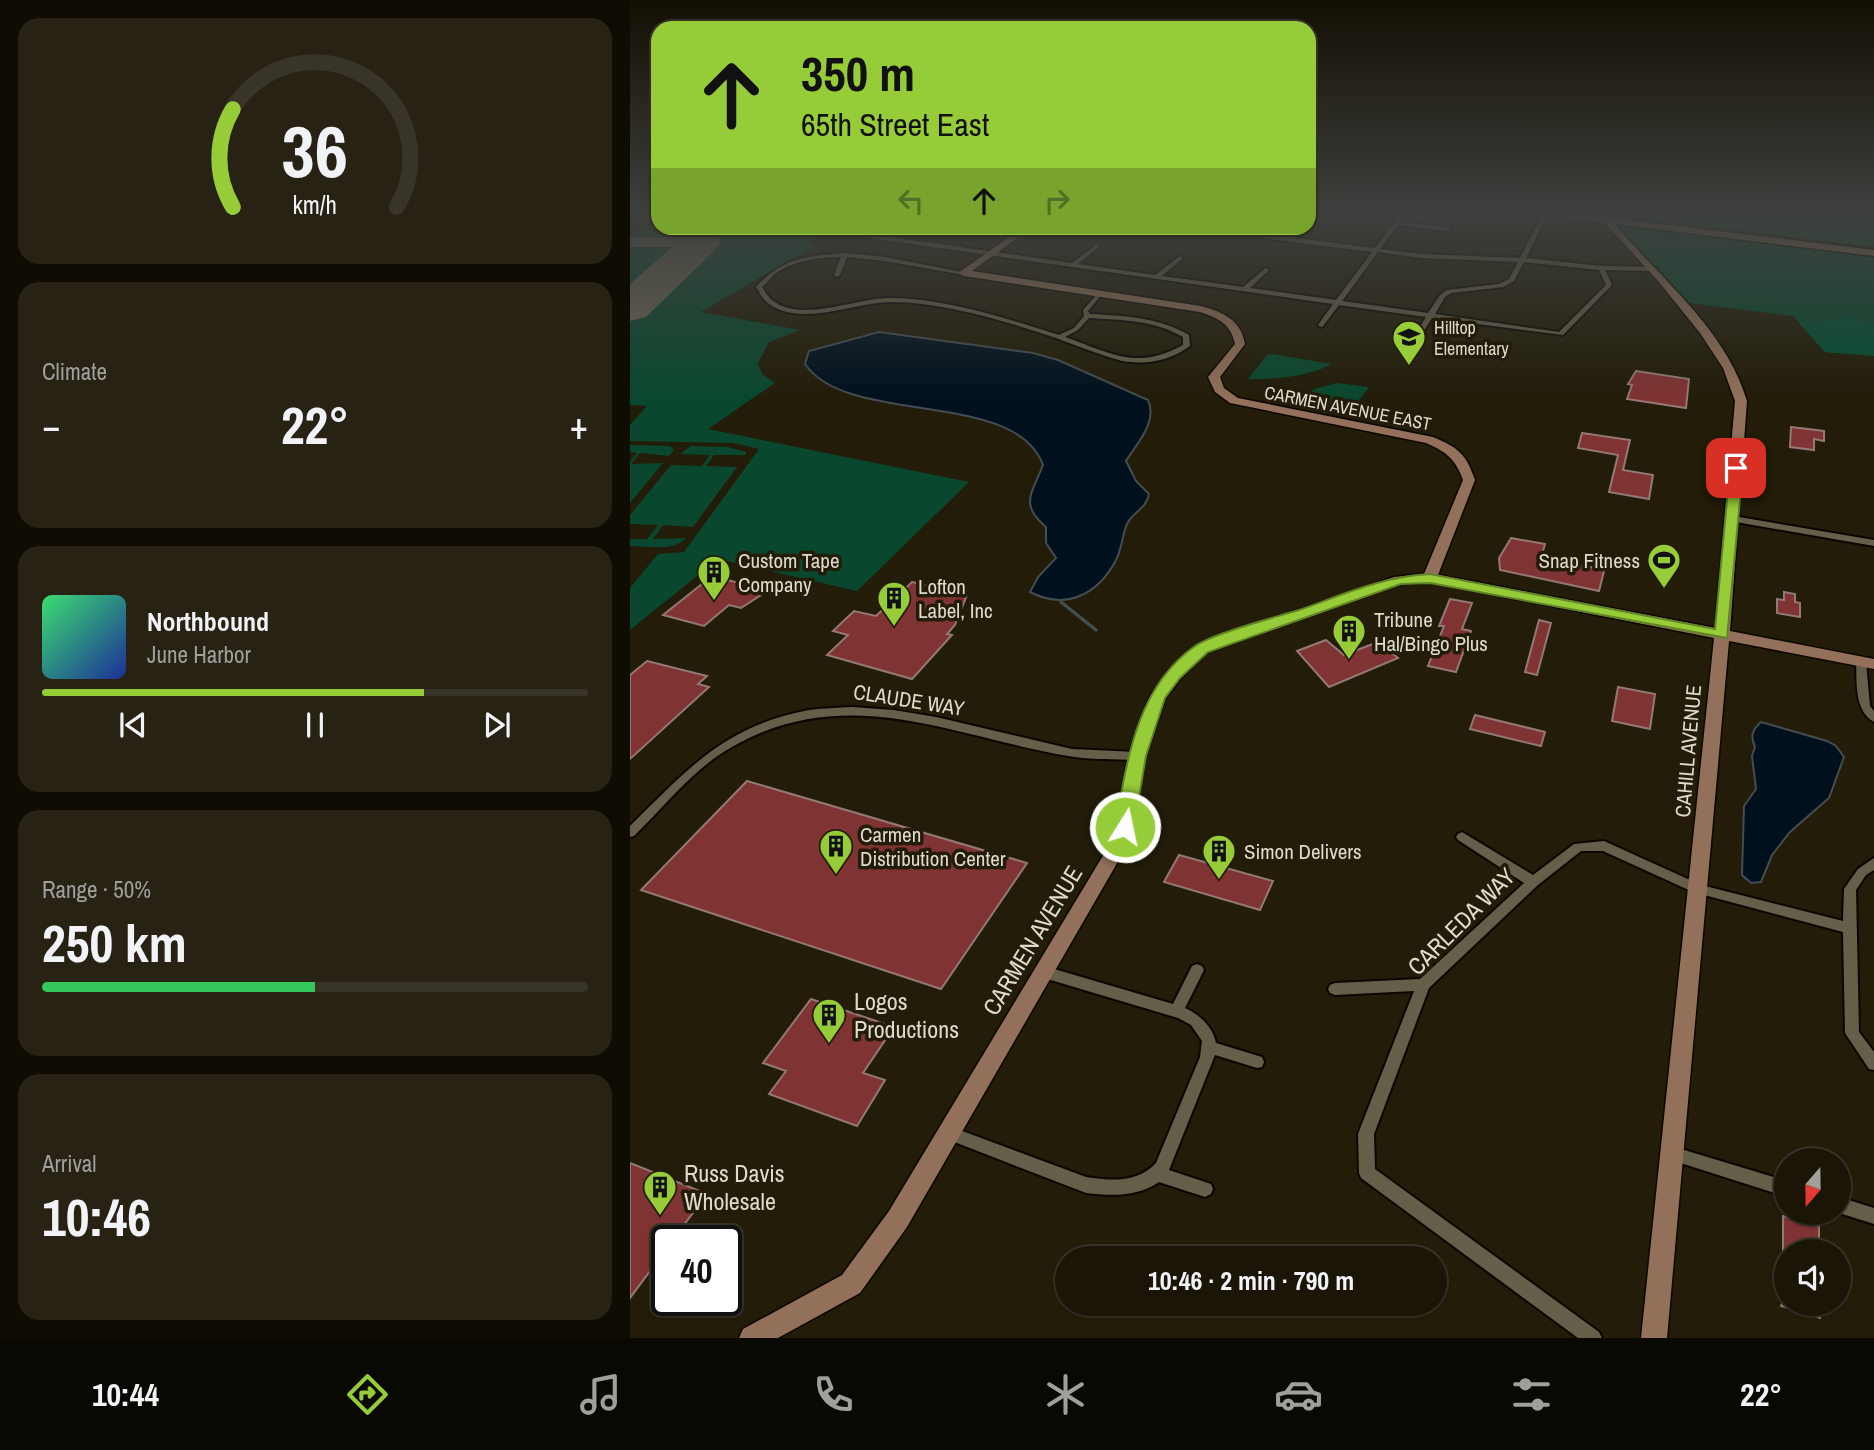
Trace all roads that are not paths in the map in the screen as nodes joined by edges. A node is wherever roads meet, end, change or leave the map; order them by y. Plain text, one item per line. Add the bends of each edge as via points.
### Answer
1 (767, 276) edge
2 (987, 276) edge
3 (1160, 276) edge
4 (1259, 276) edge
5 (1356, 276) edge
6 (1515, 276) edge
7 (1605, 276) edge
8 (1660, 276) edge
9 (1245, 289) junction
10 (1100, 293) junction
11 (1337, 302) junction
12 (1087, 316) junction
13 (1429, 316) junction
14 (1321, 325) dead end
15 (1059, 337) junction
16 (1417, 338) dead end
17 (1733, 519) junction
18 (1874, 543) edge
19 (1430, 578) junction
20 (1722, 635) junction
21 (1868, 663) edge
22 (1874, 718) edge
23 (1137, 756) junction
24 (630, 833) edge
25 (1462, 836) dead end
26 (1874, 863) edge
27 (1533, 882) junction
28 (1698, 889) junction
29 (1850, 928) junction
30 (1197, 970) dead end
31 (1044, 972) junction
32 (1423, 985) junction
33 (1335, 989) dead end
34 (1177, 1011) junction
35 (1209, 1047) junction
36 (1257, 1062) dead end
37 (1874, 1064) edge
38 (949, 1133) junction
39 (1671, 1153) junction
40 (1158, 1174) junction
41 (1774, 1185) edge
42 (1205, 1189) dead end
43 (1852, 1209) edge
44 (1874, 1216) edge
45 (752, 1338) edge
46 (1592, 1338) edge
47 (1654, 1338) edge

1 - 15 street via 759,286 774,306 809,312 886,300 922,302
2 - 10 street
3 - 9 street
4 - 9 street
5 - 11 street
6 - 13 street via 1501,286 1449,291
7 - 13 street via 1609,285 1561,334
8 - 17 street, CAHILL AVENUE via 1728,364 1738,385 1741,401
9 - 11 street
10 - 12 street
10 - 19 street, CARMEN AVENUE EAST via 1201,309 1234,324 1240,344 1214,377 1219,390 1234,401 1429,439 1451,449 1469,480
11 - 13 street
11 - 14 street
12 - 15 street via 1076,329
12 - 15 street via 1176,328 1187,336 1186,346 1173,355 1126,361
13 - 16 street
17 - 18 street
17 - 20 street, CAHILL AVENUE
19 - 20 street
19 - 23 street, CARMEN AVENUE via 1399,580 1202,649 1157,698
20 - 21 street
20 - 28 street, CAHILL AVENUE
21 - 22 street via 1865,707
23 - 24 street, CLAUDE WAY via 1066,752 931,719 847,708 816,712 760,728 727,744
23 - 31 street, CARMEN AVENUE via 1122,839
25 - 27 street
26 - 29 street via 1850,889
27 - 28 street, CARLEDA WAY via 1578,847 1604,846
27 - 32 street, CARLEDA WAY
28 - 29 street, CARLEDA WAY
28 - 39 street, CAHILL AVENUE
29 - 37 street via 1852,1033
30 - 34 street
31 - 34 street
31 - 38 street, CARMEN AVENUE
32 - 33 street
32 - 46 street, CARLEDA WAY via 1366,1134 1367,1173
34 - 35 street via 1196,1021
35 - 36 street
35 - 40 street
38 - 40 street via 1086,1185 1107,1189 1149,1183
38 - 45 street, CARMEN AVENUE via 898,1219 851,1284
39 - 41 street
39 - 47 street, CAHILL AVENUE
40 - 42 street
43 - 44 street

